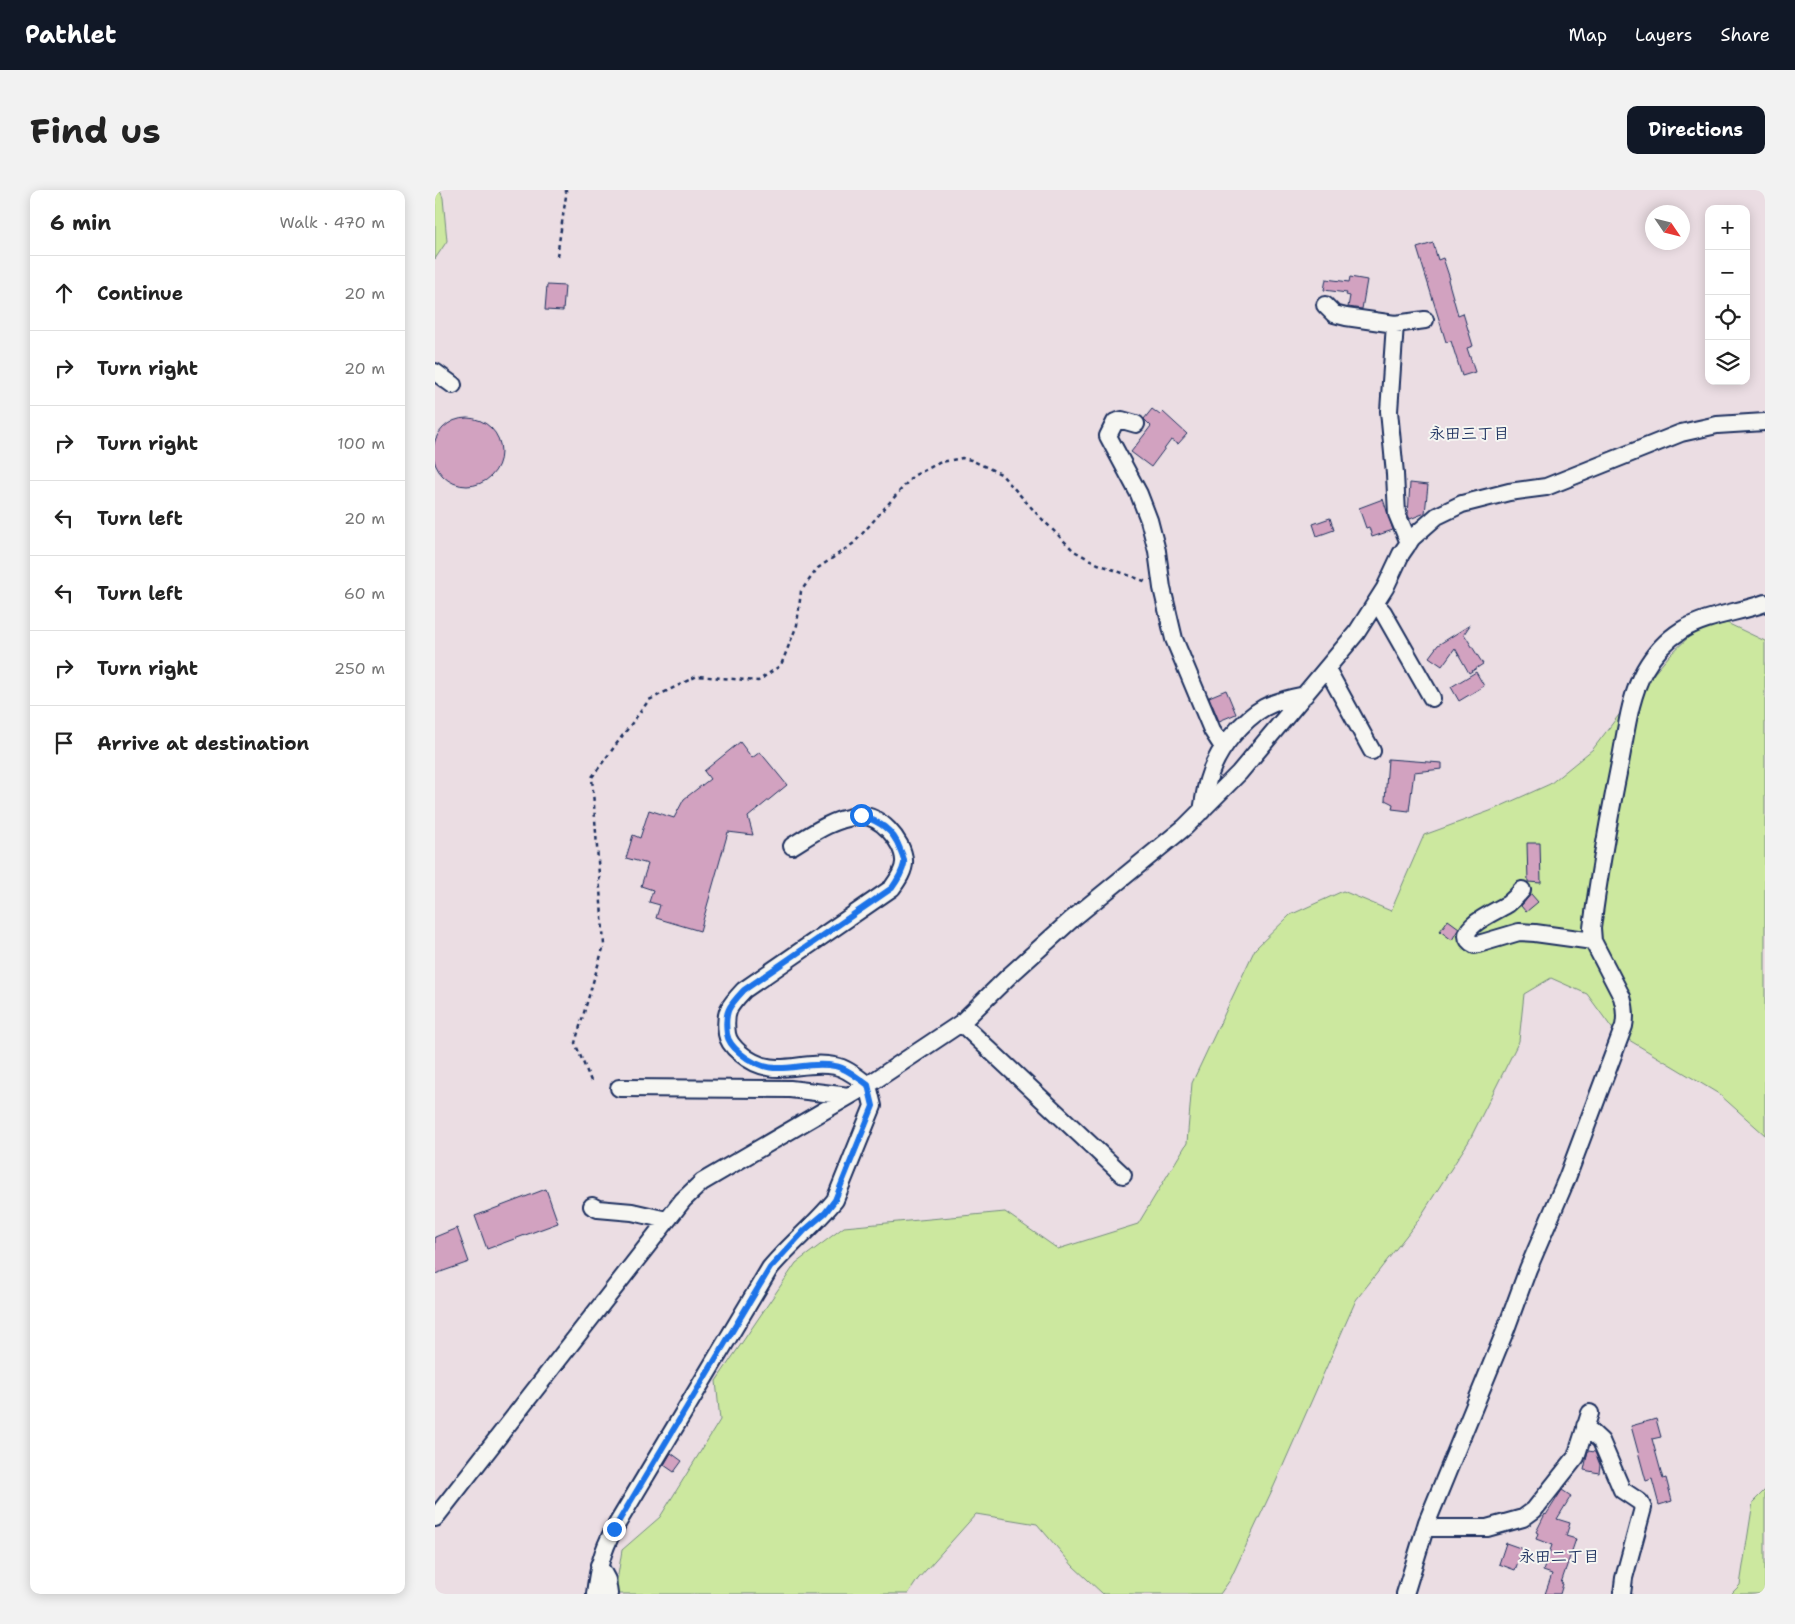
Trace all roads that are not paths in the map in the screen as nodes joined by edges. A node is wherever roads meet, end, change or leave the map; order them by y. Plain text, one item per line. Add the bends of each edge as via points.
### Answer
1 (1325, 305) dead end
2 (1425, 320) dead end
3 (1395, 324) junction
4 (435, 372) edge
5 (453, 385) dead end
6 (1765, 422) edge
7 (1136, 424) dead end
8 (1409, 543) junction
9 (1765, 603) edge
10 (1376, 604) junction
11 (1327, 669) junction
12 (1305, 695) junction
13 (1432, 698) dead end
14 (1223, 747) junction
15 (1372, 751) dead end
16 (1202, 810) junction
17 (792, 846) dead end
18 (1522, 890) dead end
19 (1593, 942) junction
20 (961, 1023) junction
21 (868, 1085) junction
22 (619, 1088) dead end
23 (849, 1096) junction
24 (1123, 1175) dead end
25 (592, 1206) dead end
26 (667, 1220) junction
27 (435, 1518) edge
28 (1425, 1528) junction
29 (599, 1565) junction
30 (595, 1594) edge
31 (609, 1594) edge
32 (1405, 1594) edge
33 (1622, 1594) edge

1 - 3 street via 1333,314
2 - 3 street
3 - 8 street via 1389,412 1397,514
4 - 5 street
6 - 8 street via 1717,425 1681,433 1547,487 1509,492 1462,504 1437,516
7 - 14 street via 1122,420 1115,422 1108,436 1149,520 1174,639 1212,730
8 - 10 street
9 - 19 street via 1682,630 1665,644 1643,673 1628,720 1611,810 1596,893
10 - 11 street
10 - 13 street
11 - 12 street
11 - 15 street
12 - 14 street via 1281,700 1259,710 1248,717
12 - 16 street via 1239,773
14 - 16 street via 1208,780
16 - 20 street via 1071,920
17 - 21 street via 824,826 861,815 878,821 891,832 905,861 892,888 744,990 727,1011 728,1038 748,1060 763,1068 836,1066 848,1070
18 - 19 street via 1509,903 1475,924 1467,932 1467,940 1475,946 1519,932
19 - 28 street via 1622,997 1624,1026 1567,1178
20 - 21 street
20 - 24 street
21 - 23 street
21 - 29 street via 873,1106 835,1200 770,1268 604,1546
22 - 23 street via 790,1088
23 - 26 street via 702,1182
25 - 26 street
26 - 27 street
28 - 32 street
28 - 33 street via 1487,1528 1523,1518 1539,1505 1576,1457 1587,1420 1601,1441 1622,1490 1640,1502 1643,1508
29 - 30 street
29 - 31 street via 607,1580

